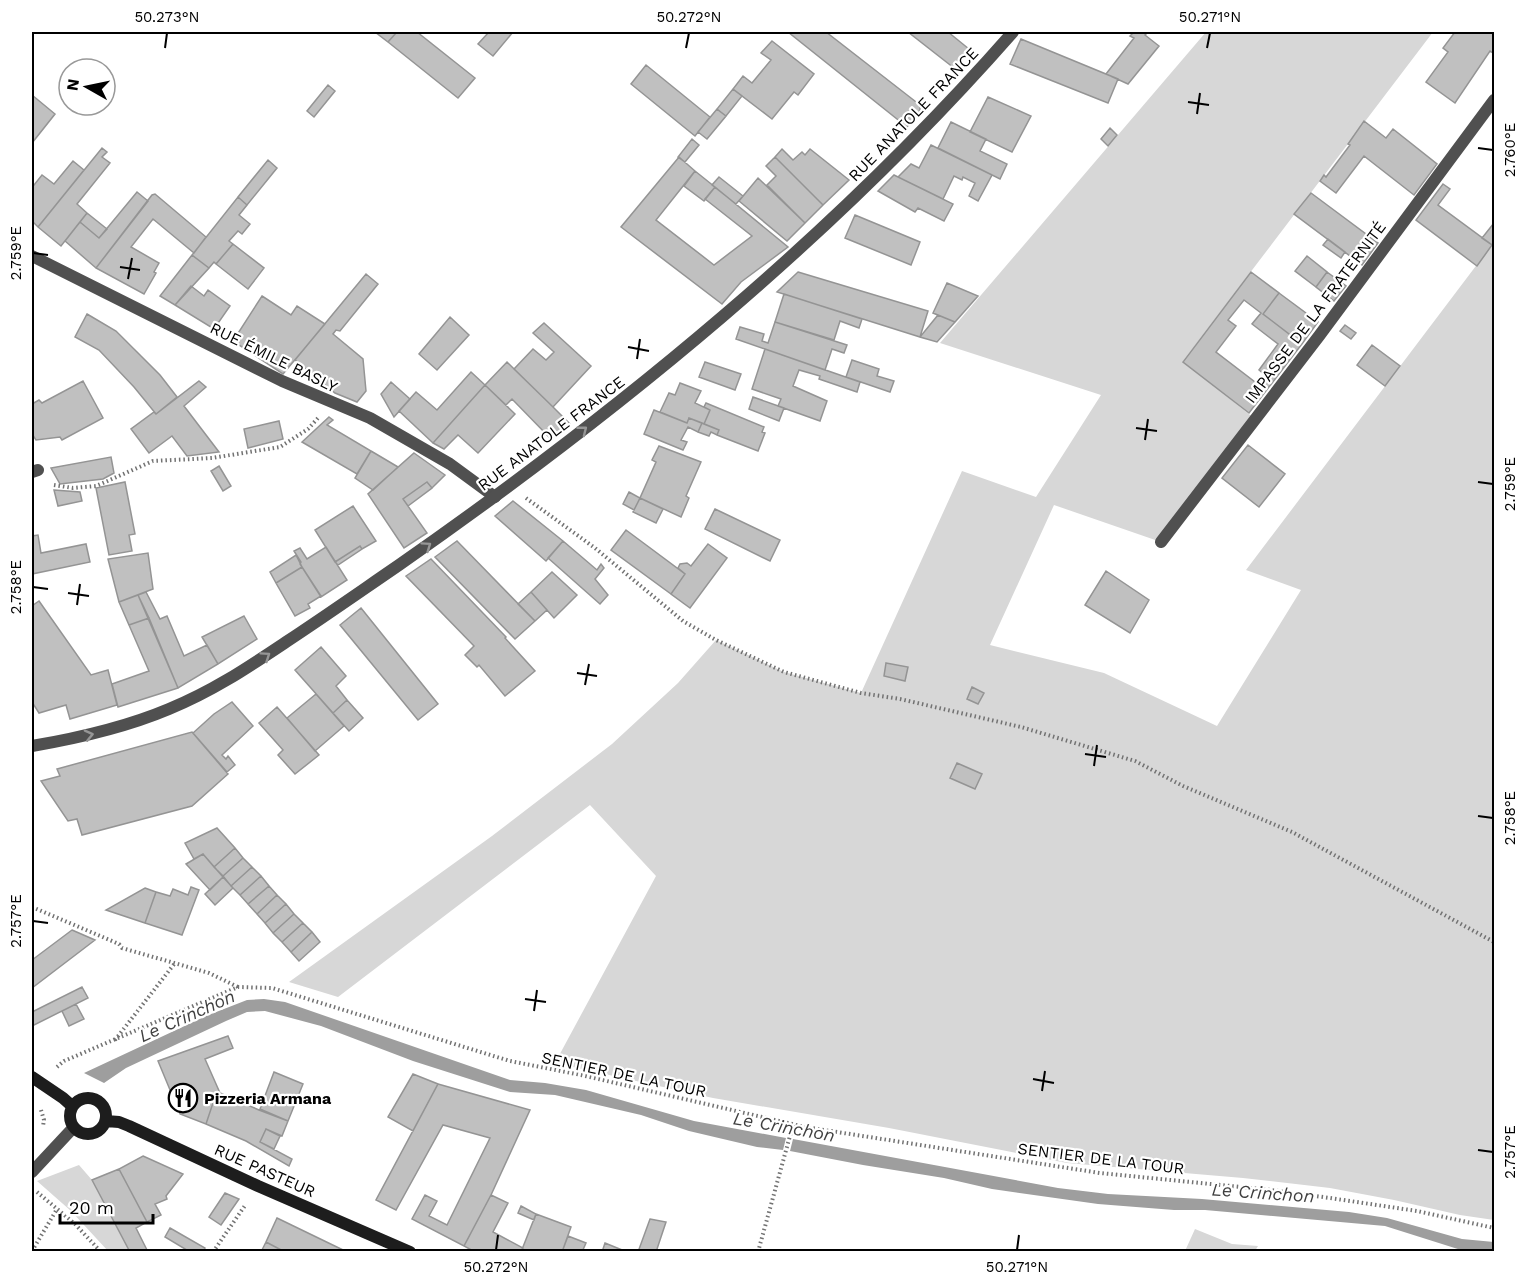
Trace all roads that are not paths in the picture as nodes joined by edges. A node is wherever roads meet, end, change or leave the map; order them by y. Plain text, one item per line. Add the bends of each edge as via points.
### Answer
1 (1013, 32) edge
2 (1494, 100) edge
3 (32, 256) edge
4 (495, 497) junction
5 (1161, 542) dead end
6 (32, 746) edge
7 (32, 1077) edge
8 (72, 1106) junction
9 (106, 1121) junction
10 (73, 1128) junction
11 (32, 1172) edge
12 (410, 1251) edge

4 -> 1 street, RUE ANATOLE FRANCE via 672,361 843,209
2 - 5 street, IMPASSE DE LA FRATERNITÉ
3 - 4 street, RUE ÉMILE BASLY via 282,381 370,418 450,464
6 -> 4 street, RUE ANATOLE FRANCE via 124,727 226,682
7 - 8 street
8 - 9 street via 82,1098 95,1099 105,1108
8 - 10 street via 69,1113
9 - 10 street via 92,1134 82,1134
9 - 12 street, RUE PASTEUR via 129,1126
10 - 11 street

